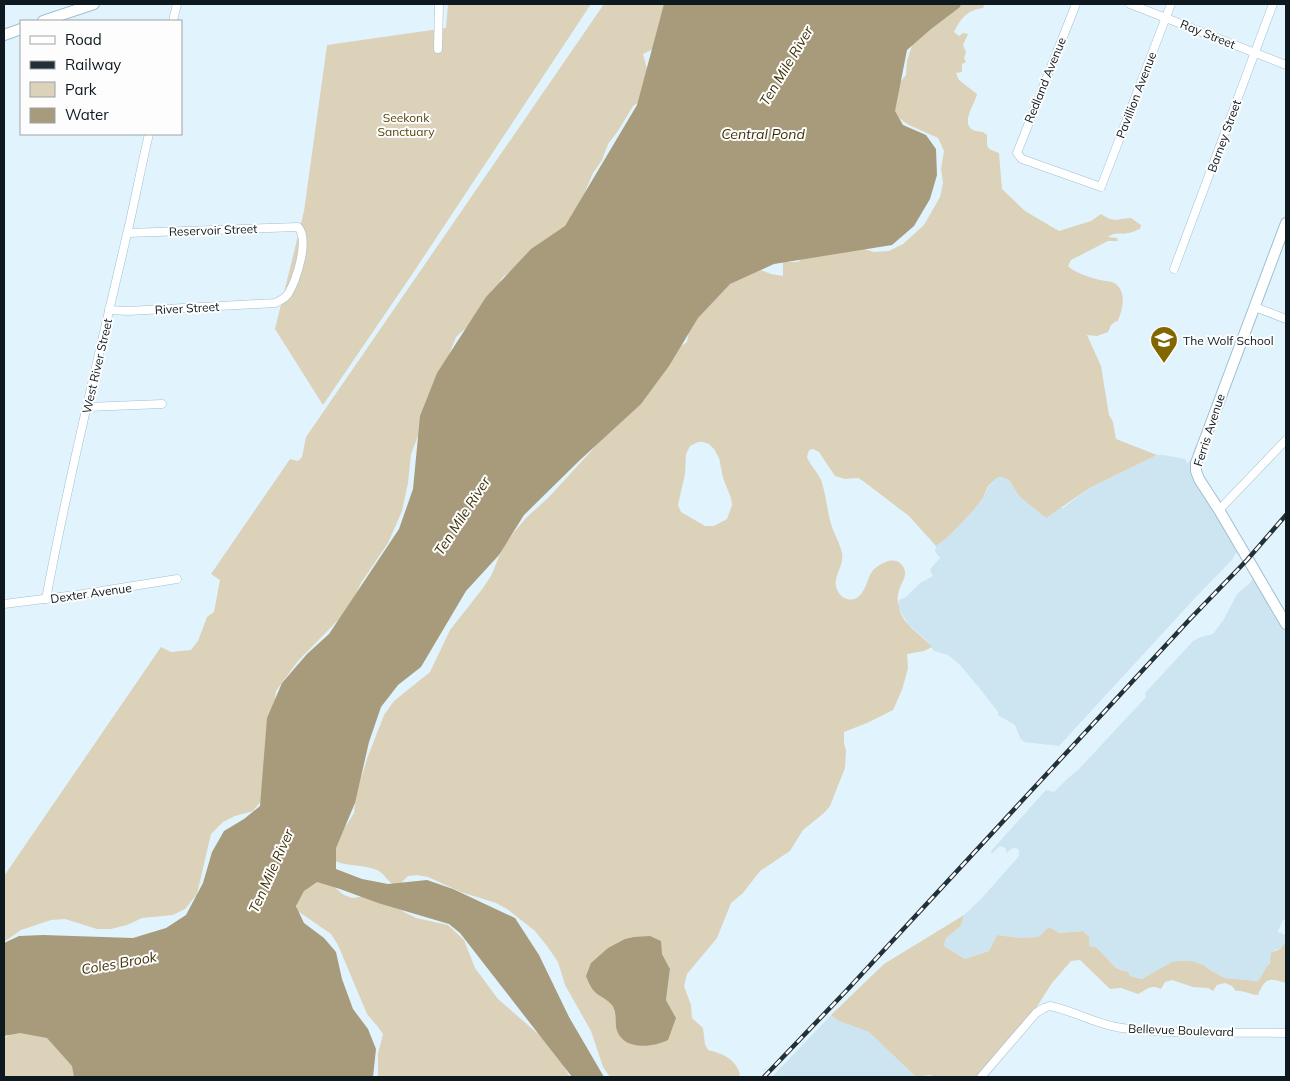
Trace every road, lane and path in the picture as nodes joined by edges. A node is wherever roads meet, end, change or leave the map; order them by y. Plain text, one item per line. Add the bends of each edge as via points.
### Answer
1 (94, 4) edge
2 (178, 4) edge
3 (439, 4) edge
4 (1076, 4) edge
5 (1130, 4) edge
6 (1172, 4) edge
7 (1273, 4) edge
8 (1167, 17) junction
9 (46, 20) edge
10 (173, 20) edge
11 (20, 29) edge
12 (4, 35) edge
13 (438, 49) dead end
14 (1254, 53) junction
15 (1286, 65) edge
16 (148, 135) edge
17 (1101, 187) joint
18 (1286, 225) edge
19 (298, 227) joint
20 (128, 233) junction
21 (1174, 269) dead end
22 (1255, 307) junction
23 (110, 310) junction
24 (1286, 319) edge
25 (162, 404) dead end
26 (87, 407) junction
27 (1286, 440) edge
28 (1219, 510) junction
29 (177, 579) dead end
30 (46, 599) junction
31 (4, 604) edge
32 (1286, 624) edge
33 (1286, 1033) edge
34 (981, 1077) edge

1 - 9 street
2 - 10 street
3 - 13 street
4 - 17 street, Redland Avenue via 1017,153 1022,159
5 - 8 street, Ray Street
6 - 8 street, Pavillion Avenue
7 - 14 street, Barney Street
8 - 14 street, Ray Street
8 - 17 street, Pavillion Avenue
11 - 12 street
14 - 15 street, Ray Street
14 - 21 street, Barney Street
16 - 20 street, West River Street
18 - 22 street, Ferris Avenue
19 - 20 street, Reservoir Street
19 - 23 street, River Street via 302,231 303,244 300,263 282,300 264,304 147,311
20 - 23 street, West River Street
22 - 24 street
22 - 28 street, Ferris Avenue via 1196,463 1198,479
23 - 26 street, West River Street
25 - 26 street
26 - 30 street, West River Street
27 - 28 street
28 - 32 street, Ferris Avenue
29 - 30 street, Dexter Avenue
30 - 31 street, Dexter Avenue
33 - 34 street, Bellevue Boulevard via 1122,1028 1100,1024 1050,1006 1036,1014

